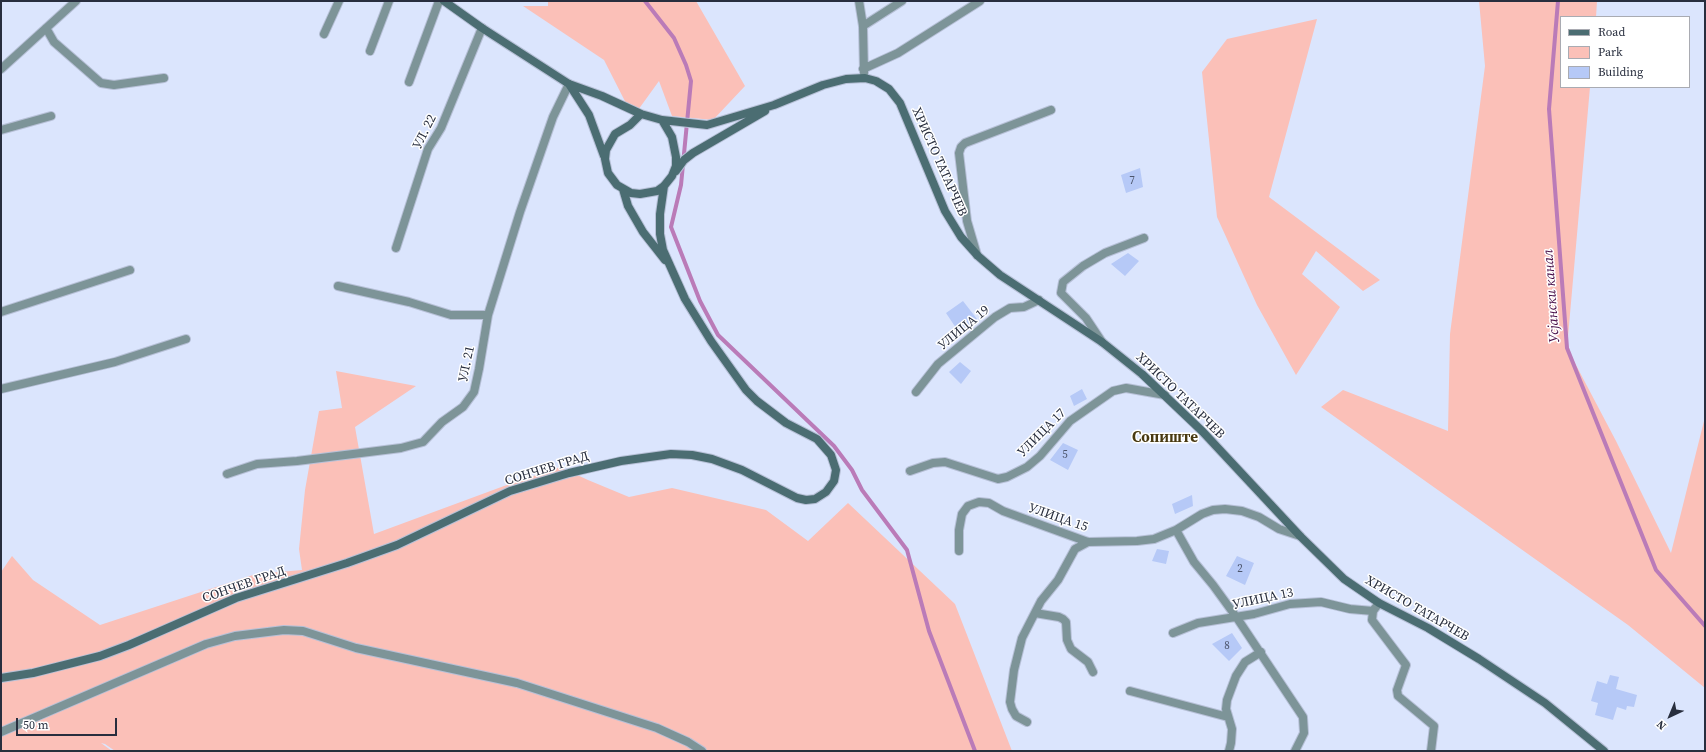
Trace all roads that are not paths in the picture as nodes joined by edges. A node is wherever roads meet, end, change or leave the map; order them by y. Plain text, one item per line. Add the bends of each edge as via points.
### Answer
1 (76, 1) edge
2 (339, 1) edge
3 (389, 1) edge
4 (439, 1) edge
5 (444, 1) edge
6 (859, 1) edge
7 (902, 1) edge
8 (980, 1) edge
9 (863, 26) junction
10 (46, 28) junction
11 (482, 28) junction
12 (324, 34) dead end
13 (370, 51) dead end
14 (12, 60) junction
15 (1, 62) edge
16 (1, 70) edge
17 (864, 74) junction
18 (164, 78) dead end
19 (409, 82) dead end
20 (569, 84) junction
21 (774, 105) junction
22 (1051, 110) dead end
23 (641, 114) junction
24 (51, 116) dead end
25 (662, 120) junction
26 (1, 130) edge
27 (605, 159) junction
28 (672, 176) junction
29 (664, 186) junction
30 (623, 189) junction
31 (1144, 238) dead end
32 (396, 248) dead end
33 (978, 256) junction
34 (670, 265) junction
35 (130, 270) dead end
36 (338, 286) dead end
37 (1039, 300) junction
38 (1, 312) edge
39 (488, 315) junction
40 (186, 339) dead end
41 (1102, 342) junction
42 (1, 389) edge
43 (916, 392) dead end
44 (1165, 395) junction
45 (910, 471) dead end
46 (227, 474) dead end
47 (1176, 530) junction
48 (1300, 536) junction
49 (1088, 542) junction
50 (959, 551) dead end
51 (1379, 604) junction
52 (1373, 611) junction
53 (1035, 613) junction
54 (1237, 618) junction
55 (1173, 633) dead end
56 (1260, 652) junction
57 (1093, 672) dead end
58 (1, 678) edge
59 (1130, 691) dead end
60 (1228, 717) junction
61 (1028, 722) dead end
62 (1, 732) edge
63 (702, 751) edge
64 (1229, 751) edge
65 (1295, 751) edge
66 (1431, 751) edge
67 (1604, 751) edge

1 - 10 street
2 - 12 street
3 - 13 street
4 - 19 street
5 - 11 main road
6 - 9 street
7 - 9 street
8 - 17 street
9 - 17 street
10 - 14 street
10 - 18 street via 54,42 101,83 114,85
11 - 20 main road
11 - 32 street, УЛ. 22 via 442,128 428,149
14 - 15 street
14 - 16 street
17 - 21 main road, ХРИСТО ТАТАРЧЕВ via 823,85
17 - 33 main road, ХРИСТО ТАТАРЧЕВ via 889,89 900,102 945,211 961,237
20 - 23 main road
20 - 27 main road via 589,115
20 - 39 street, УЛ. 21 via 553,117
21 - 25 main road, ХРИСТО ТАТАРЧЕВ via 707,125
21 - 28 main road, ХРИСТО ТАТАРЧЕВ via 693,153
22 - 33 street via 965,143 961,147 959,152 967,221
23 - 25 main road
23 - 27 main road via 630,125 615,134 606,150
24 - 26 street
25 - 28 main road via 672,137 676,156
27 - 30 main road via 612,180
28 - 29 main road
29 - 30 main road via 649,194
29 - 34 main road, СОНЧЕВ ГРАД via 660,234 663,250
30 - 34 main road via 628,206 642,232
31 - 41 street via 1105,253 1063,282 1061,293 1086,318
33 - 37 main road, ХРИСТО ТАТАРЧЕВ via 1000,275
34 - 58 main road, СОНЧЕВ ГРАД via 685,299 746,390 786,423 817,439 831,455 836,470 834,481 826,492 815,499 797,498 742,470 692,455 671,454 633,459 569,473 510,491 397,545 236,598 100,656 33,673
35 - 38 street
36 - 39 street via 409,302 451,315
37 - 41 main road, ХРИСТО ТАТАРЧЕВ
37 - 43 street, УЛИЦА 19 via 1024,307 1010,308 995,317 938,364
39 - 46 street, УЛ. 21 via 474,392 463,407 442,422 423,442 386,450 257,464
40 - 42 street via 116,362
41 - 44 main road, ХРИСТО ТАТАРЧЕВ
44 - 45 street, УЛИЦА 17 via 1126,388 1113,391 1070,421 1027,467 1007,477 998,479 945,462 933,463
44 - 48 main road, ХРИСТО ТАТАРЧЕВ
47 - 48 street, УЛИЦА 15 via 1202,514 1225,509 1242,511
47 - 49 street, УЛИЦА 15 via 1148,540
47 - 54 street via 1194,562
48 - 51 main road, ХРИСТО ТАТАРЧЕВ via 1344,578
49 - 50 street, УЛИЦА 15 via 989,503 979,502 968,506 962,514
49 - 53 street via 1075,549 1058,580
51 - 52 street
51 - 67 main road, ХРИСТО ТАТАРЧЕВ via 1428,628 1479,659 1545,703
52 - 54 street, УЛИЦА 13 via 1321,602 1290,604
52 - 66 street via 1372,620 1406,665 1397,690 1398,696 1434,726
53 - 57 street via 1059,617 1066,622 1066,640 1071,649 1088,662
53 - 61 street via 1022,638 1010,693 1012,709 1016,716
54 - 55 street, УЛИЦА 13 via 1198,624
54 - 56 street
56 - 60 street via 1245,662 1236,676 1227,700
56 - 65 street via 1302,717 1304,733
59 - 60 street
60 - 64 street via 1232,729
62 - 63 street via 206,644 235,636 284,630 303,631 356,648 517,683 657,728

